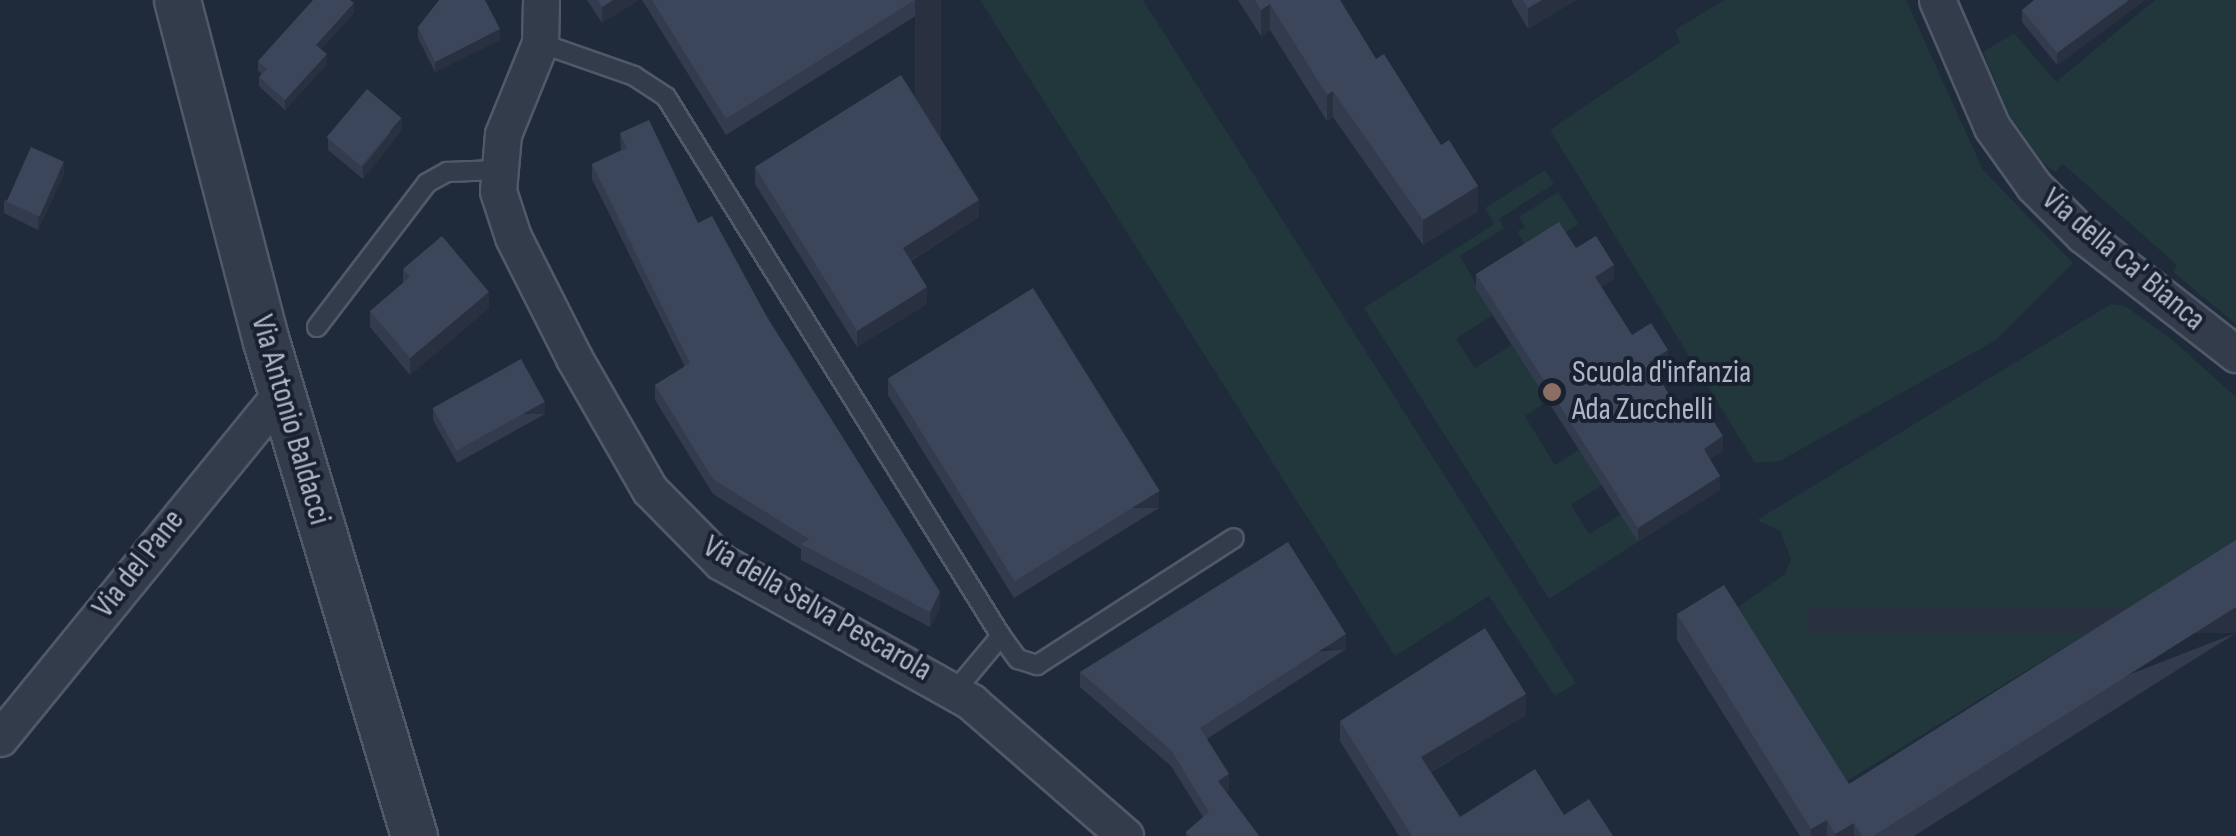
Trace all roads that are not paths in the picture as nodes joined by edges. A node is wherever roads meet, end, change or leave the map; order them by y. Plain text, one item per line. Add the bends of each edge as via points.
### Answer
1 (177, 0) edge
2 (541, 0) edge
3 (1937, 0) edge
4 (540, 43) junction
5 (496, 170) junction
6 (317, 327) dead end
7 (2236, 354) edge
8 (281, 393) junction
9 (1234, 538) dead end
10 (1001, 636) junction
11 (955, 691) junction
12 (0, 738) edge
13 (414, 836) edge
14 (1125, 836) edge

1 - 8 street, Via Antonio Baldacci
2 - 4 street, Via della Selva Pescarola
3 - 7 street, Via della Ca' Bianca via 1992,128 2034,186 2083,235
4 - 5 street, Via della Selva Pescarola via 503,134
4 - 10 lane via 634,76 666,98
5 - 6 lane via 447,172 427,182
5 - 11 street, Via della Selva Pescarola via 513,236 565,341 636,470 673,518 721,562
8 - 12 street, Via del Pane
8 - 13 street, Via Antonio Baldacci
9 - 10 lane via 1036,665 1018,658
10 - 11 lane
11 - 14 street, Via della Selva Pescarola

